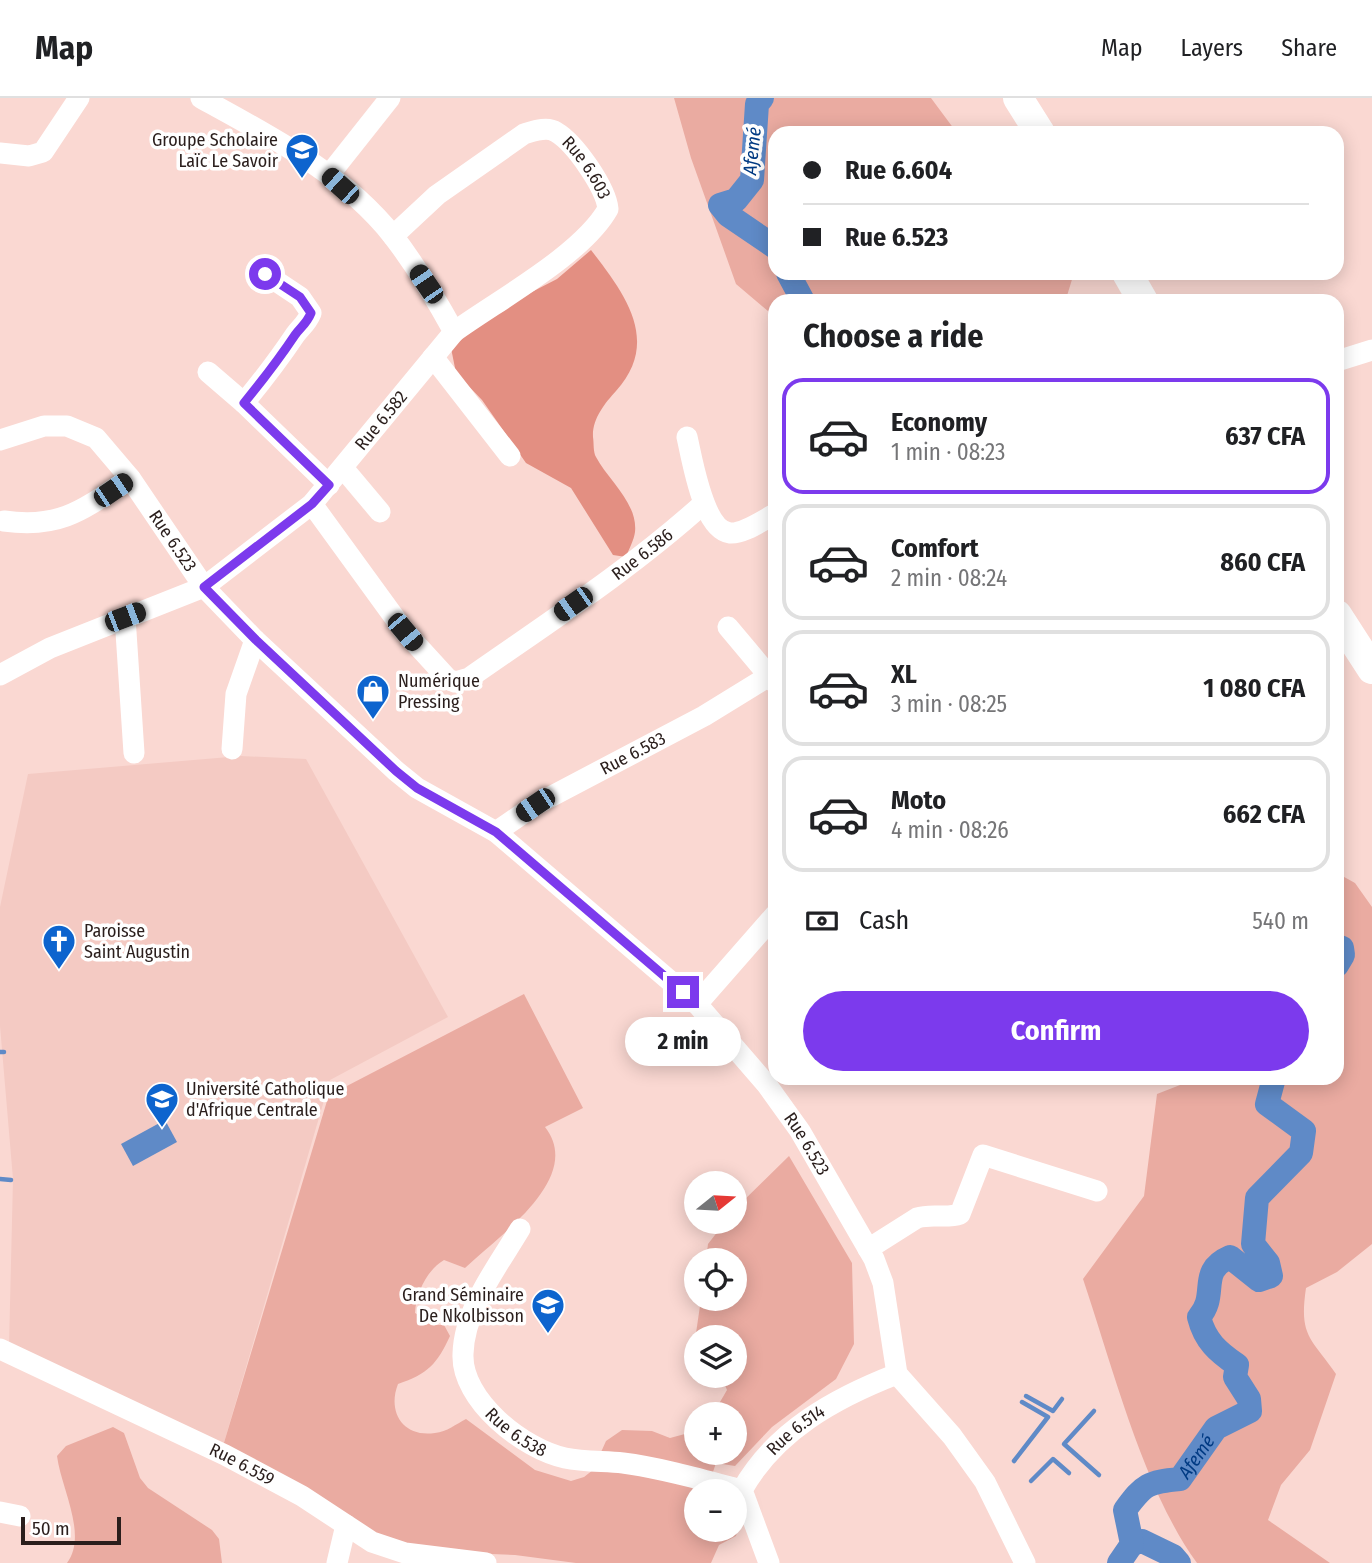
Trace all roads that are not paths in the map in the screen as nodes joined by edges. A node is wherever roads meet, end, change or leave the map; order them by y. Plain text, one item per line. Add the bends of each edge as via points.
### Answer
1 (79, 98) edge
2 (201, 98) edge
3 (1018, 98) edge
4 (388, 99) edge
5 (1036, 126) edge
6 (0, 153) edge
7 (329, 176) junction
8 (393, 236) junction
9 (261, 271) dead end
10 (454, 332) junction
11 (1372, 350) edge
12 (433, 357) junction
13 (1344, 359) edge
14 (208, 372) dead end
15 (244, 403) junction
16 (687, 437) dead end
17 (0, 440) edge
18 (510, 456) dead end
19 (343, 468) junction
20 (130, 478) junction
21 (329, 485) junction
22 (312, 504) junction
23 (703, 504) junction
24 (380, 512) dead end
25 (768, 517) edge
26 (4, 521) dead end
27 (204, 587) junction
28 (125, 617) junction
29 (1344, 626) edge
30 (727, 627) dead end
31 (256, 640) junction
32 (1372, 669) edge
33 (0, 675) edge
34 (768, 675) edge
35 (768, 682) edge
36 (232, 749) dead end
37 (134, 753) dead end
38 (496, 832) junction
39 (768, 923) edge
40 (697, 1004) junction
41 (768, 1076) edge
42 (775, 1085) edge
43 (1097, 1191) dead end
44 (520, 1229) dead end
45 (868, 1249) junction
46 (3, 1358) edge
47 (897, 1374) junction
48 (694, 1479) edge
49 (747, 1482) edge
50 (747, 1504) edge
51 (346, 1525) junction
52 (337, 1563) edge
53 (486, 1563) edge
54 (769, 1563) edge
55 (1025, 1563) edge

1 - 6 street via 43,152 29,156
2 - 7 street via 279,141
3 - 5 highway
4 - 7 street
7 - 8 street
8 - 10 street
8 - 10 street, Rue 6.603 via 437,195 538,129 555,130 569,142 602,188 608,209 602,220 561,257
9 - 15 street via 300,297 311,313
10 - 12 street, Rue 6.582
11 - 13 street
12 - 18 street
12 - 19 street, Rue 6.582
14 - 15 street
15 - 21 street
16 - 23 street
17 - 20 street, Rue 6.523 via 44,426 80,429 110,452
19 - 21 street, Rue 6.582
19 - 24 street
20 - 26 street via 76,514 31,524
20 - 27 street, Rue 6.523
21 - 22 street, Rue 6.582
22 - 23 street, Rue 6.586 via 405,632 455,682 469,678 627,569
22 - 27 street, Rue 6.582
23 - 25 street via 730,533
27 - 28 street, Rue 6.582
27 - 31 street, Rue 6.523
28 - 33 street, Rue 6.582
28 - 37 street
29 - 32 highway
30 - 34 street
31 - 36 street via 236,694
31 - 38 street, Rue 6.523 via 417,788
35 - 38 street, Rue 6.583 via 535,805
38 - 40 street, Rue 6.523
39 - 40 street
40 - 41 street, Rue 6.523
42 - 45 street, Rue 6.523
43 - 45 street via 983,1155 960,1214 918,1218
44 - 48 street, Rue 6.538 via 469,1325 463,1355 478,1398 521,1437 563,1458 624,1463
45 - 47 street, Rue 6.523 via 883,1283
46 - 51 street, Rue 6.559 via 225,1455
47 - 49 street, Rue 6.514 via 835,1401 766,1454
47 - 55 street via 985,1482
50 - 54 street
51 - 52 street
51 - 53 street, Rue 6.559 via 388,1549

